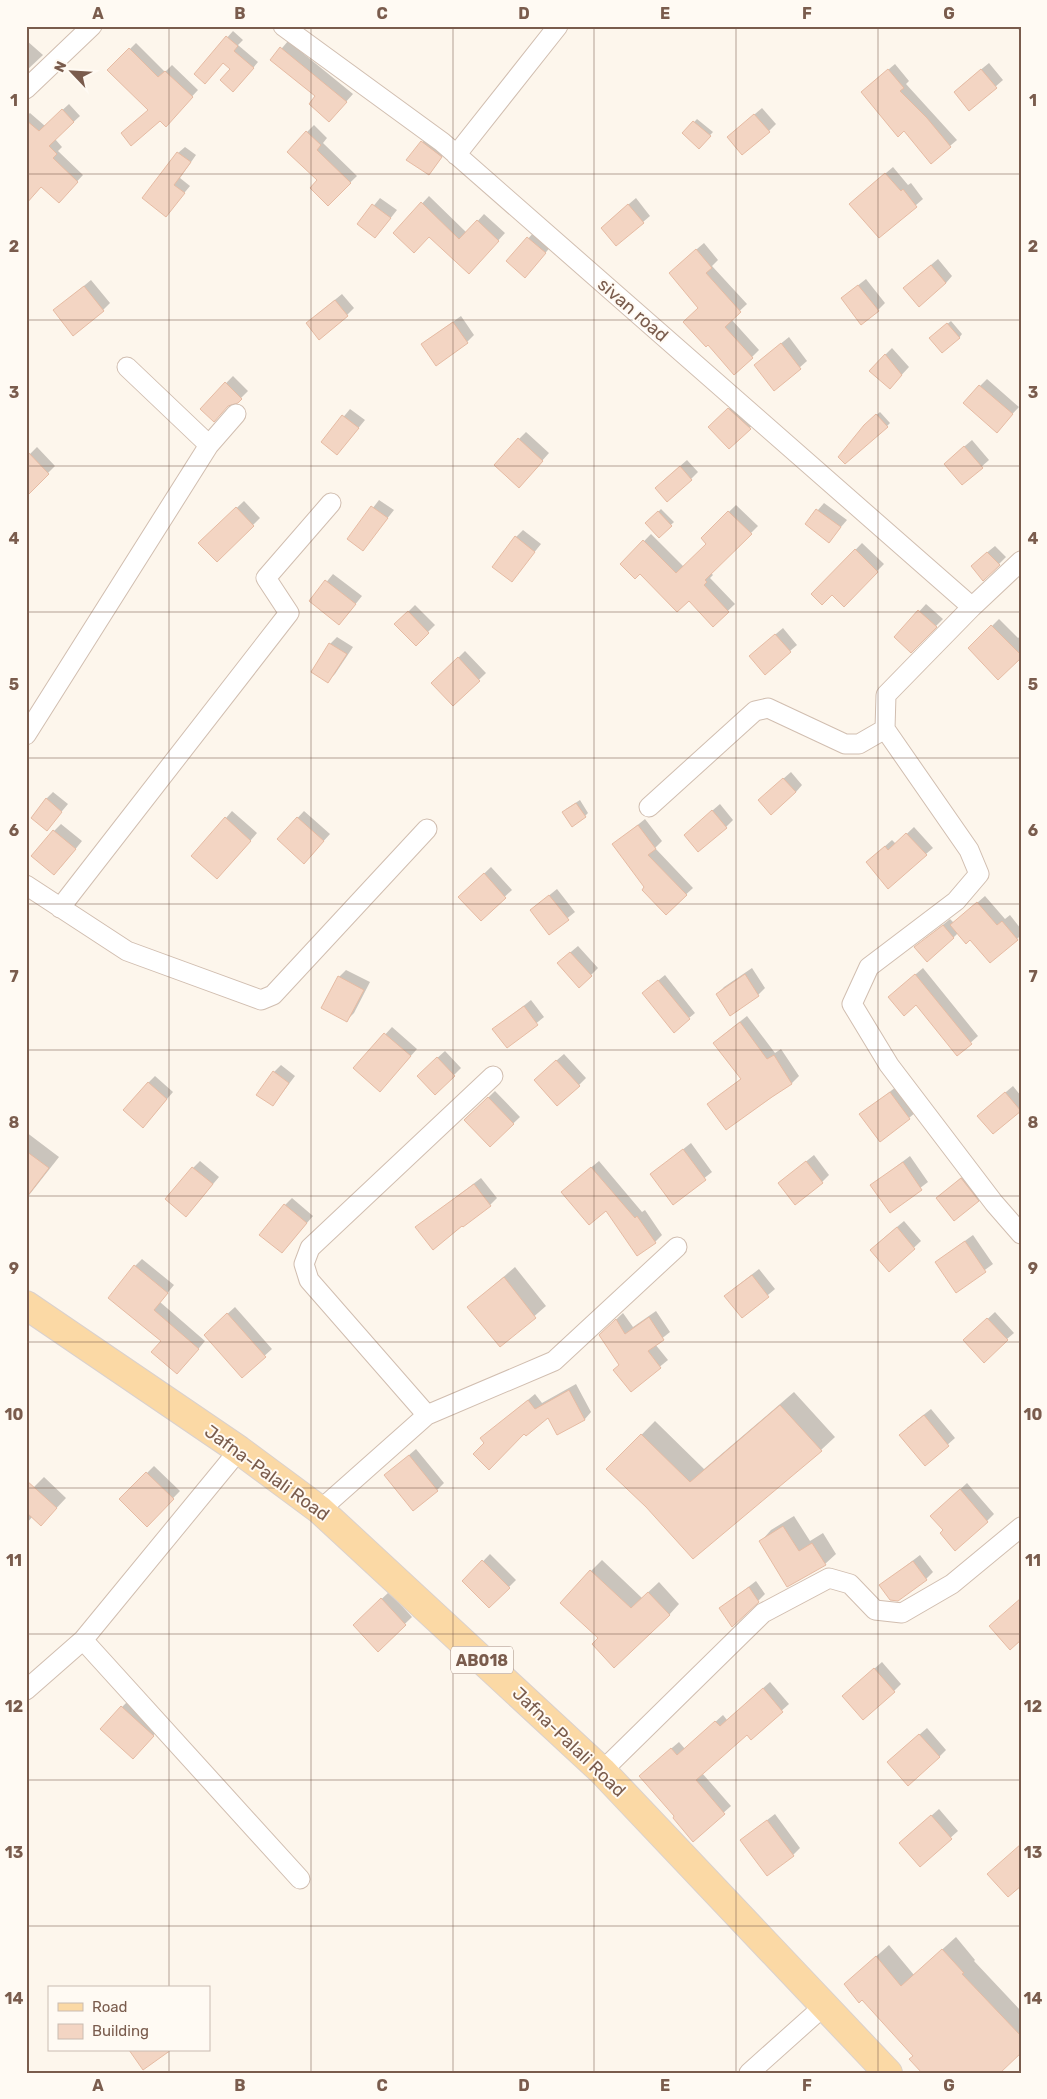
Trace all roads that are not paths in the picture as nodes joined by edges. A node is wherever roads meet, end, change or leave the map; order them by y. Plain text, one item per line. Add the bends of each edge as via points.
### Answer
1 (92, 26) edge
2 (282, 26) edge
3 (558, 26) edge
4 (26, 89) edge
5 (456, 155) junction
6 (127, 367) dead end
7 (236, 414) dead end
8 (210, 445) junction
9 (331, 502) dead end
10 (1021, 561) edge
11 (972, 607) junction
12 (885, 729) junction
13 (26, 736) edge
14 (649, 807) dead end
15 (427, 829) dead end
16 (26, 885) edge
17 (60, 908) junction
18 (493, 1076) dead end
19 (1021, 1234) edge
20 (677, 1247) dead end
21 (26, 1305) edge
22 (427, 1415) junction
23 (239, 1450) junction
24 (320, 1510) junction
25 (1021, 1527) edge
26 (83, 1640) junction
27 (26, 1690) edge
28 (602, 1771) junction
29 (300, 1879) dead end
30 (824, 2006) junction
31 (749, 2073) edge
32 (888, 2073) edge

1 - 4 street
2 - 5 street, sivan road
3 - 5 street
5 - 11 street, sivan road
6 - 8 street
7 - 8 street
8 - 13 street
9 - 17 street via 266,578 289,614
10 - 11 street
11 - 12 street via 886,695
12 - 14 street via 859,744 845,744 768,708 755,712
12 - 19 street via 970,850 979,874 956,901 868,967 852,1004 889,1065 994,1204
15 - 17 street via 273,995 261,1000 127,951
16 - 17 street
18 - 22 street via 310,1248 304,1264 309,1280
20 - 22 street via 554,1361
21 - 23 main road, Jafna-Palali Road / AB018
22 - 24 street
23 - 24 main road, Jafna-Palali Road / AB018
23 - 26 street
24 - 28 main road, Jafna-Palali Road / AB018
25 - 28 street via 952,1584 902,1614 875,1610 850,1584 829,1578 763,1613
26 - 27 street
26 - 29 street
28 - 30 main road, Jafna-Palali Road / AB018
30 - 31 street
30 - 32 main road, Jafna-Palali Road / AB018

